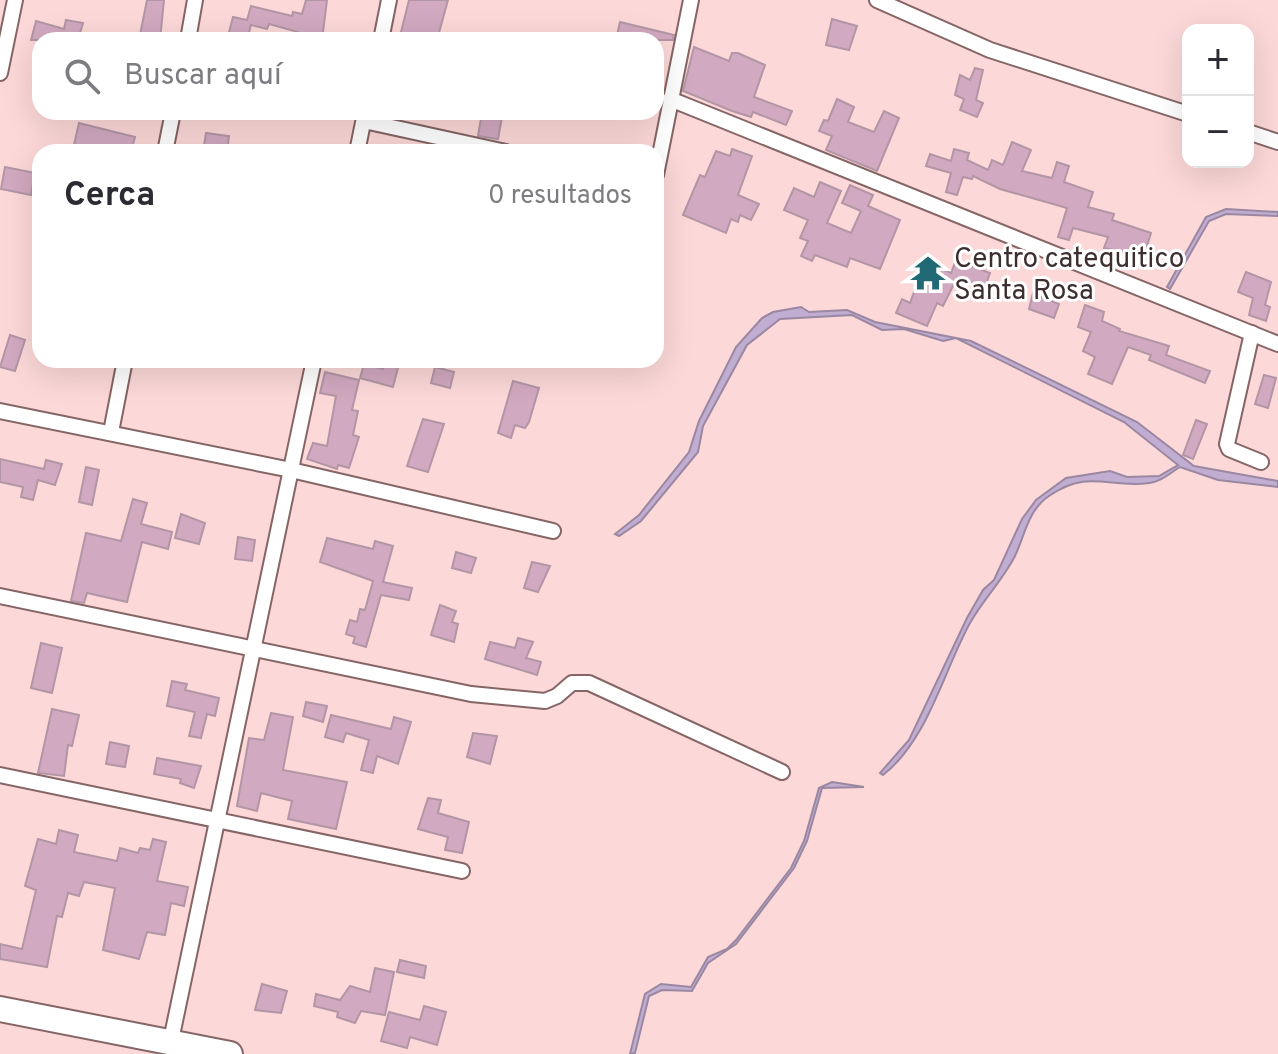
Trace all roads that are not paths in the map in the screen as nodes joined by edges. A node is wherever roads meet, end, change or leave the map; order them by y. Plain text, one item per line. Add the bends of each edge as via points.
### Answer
1 (15, 0) edge
2 (195, 0) edge
3 (389, 0) edge
4 (691, 0) edge
5 (877, 0) edge
6 (189, 32) edge
7 (383, 32) edge
8 (0, 73) edge
9 (670, 99) junction
10 (1182, 112) edge
11 (171, 120) edge
12 (364, 120) edge
13 (377, 120) edge
14 (1254, 134) edge
15 (1278, 142) edge
16 (167, 144) edge
17 (359, 144) edge
18 (474, 144) edge
19 (662, 144) edge
20 (1252, 333) junction
21 (1278, 344) edge
22 (123, 368) edge
23 (312, 368) edge
24 (0, 411) edge
25 (111, 432) junction
26 (1261, 462) dead end
27 (291, 470) junction
28 (553, 531) dead end
29 (0, 596) edge
30 (254, 648) junction
31 (782, 772) dead end
32 (0, 775) edge
33 (218, 819) junction
34 (462, 871) dead end
35 (0, 1009) edge
36 (170, 1045) junction
37 (230, 1054) edge

1 - 8 street
2 - 6 street
3 - 7 street
4 - 9 street
5 - 10 street via 990,50
9 - 19 street
9 - 20 street
11 - 16 street
12 - 17 street
13 - 18 street
14 - 15 street
20 - 21 street
20 - 26 street via 1227,444
22 - 25 street
23 - 27 street
24 - 25 street
25 - 27 street
27 - 28 street
27 - 30 street
29 - 30 street
30 - 31 street via 536,702 557,696 572,683 589,683
30 - 33 street
32 - 33 street
33 - 34 street
33 - 36 street
35 - 36 highway
36 - 37 highway

